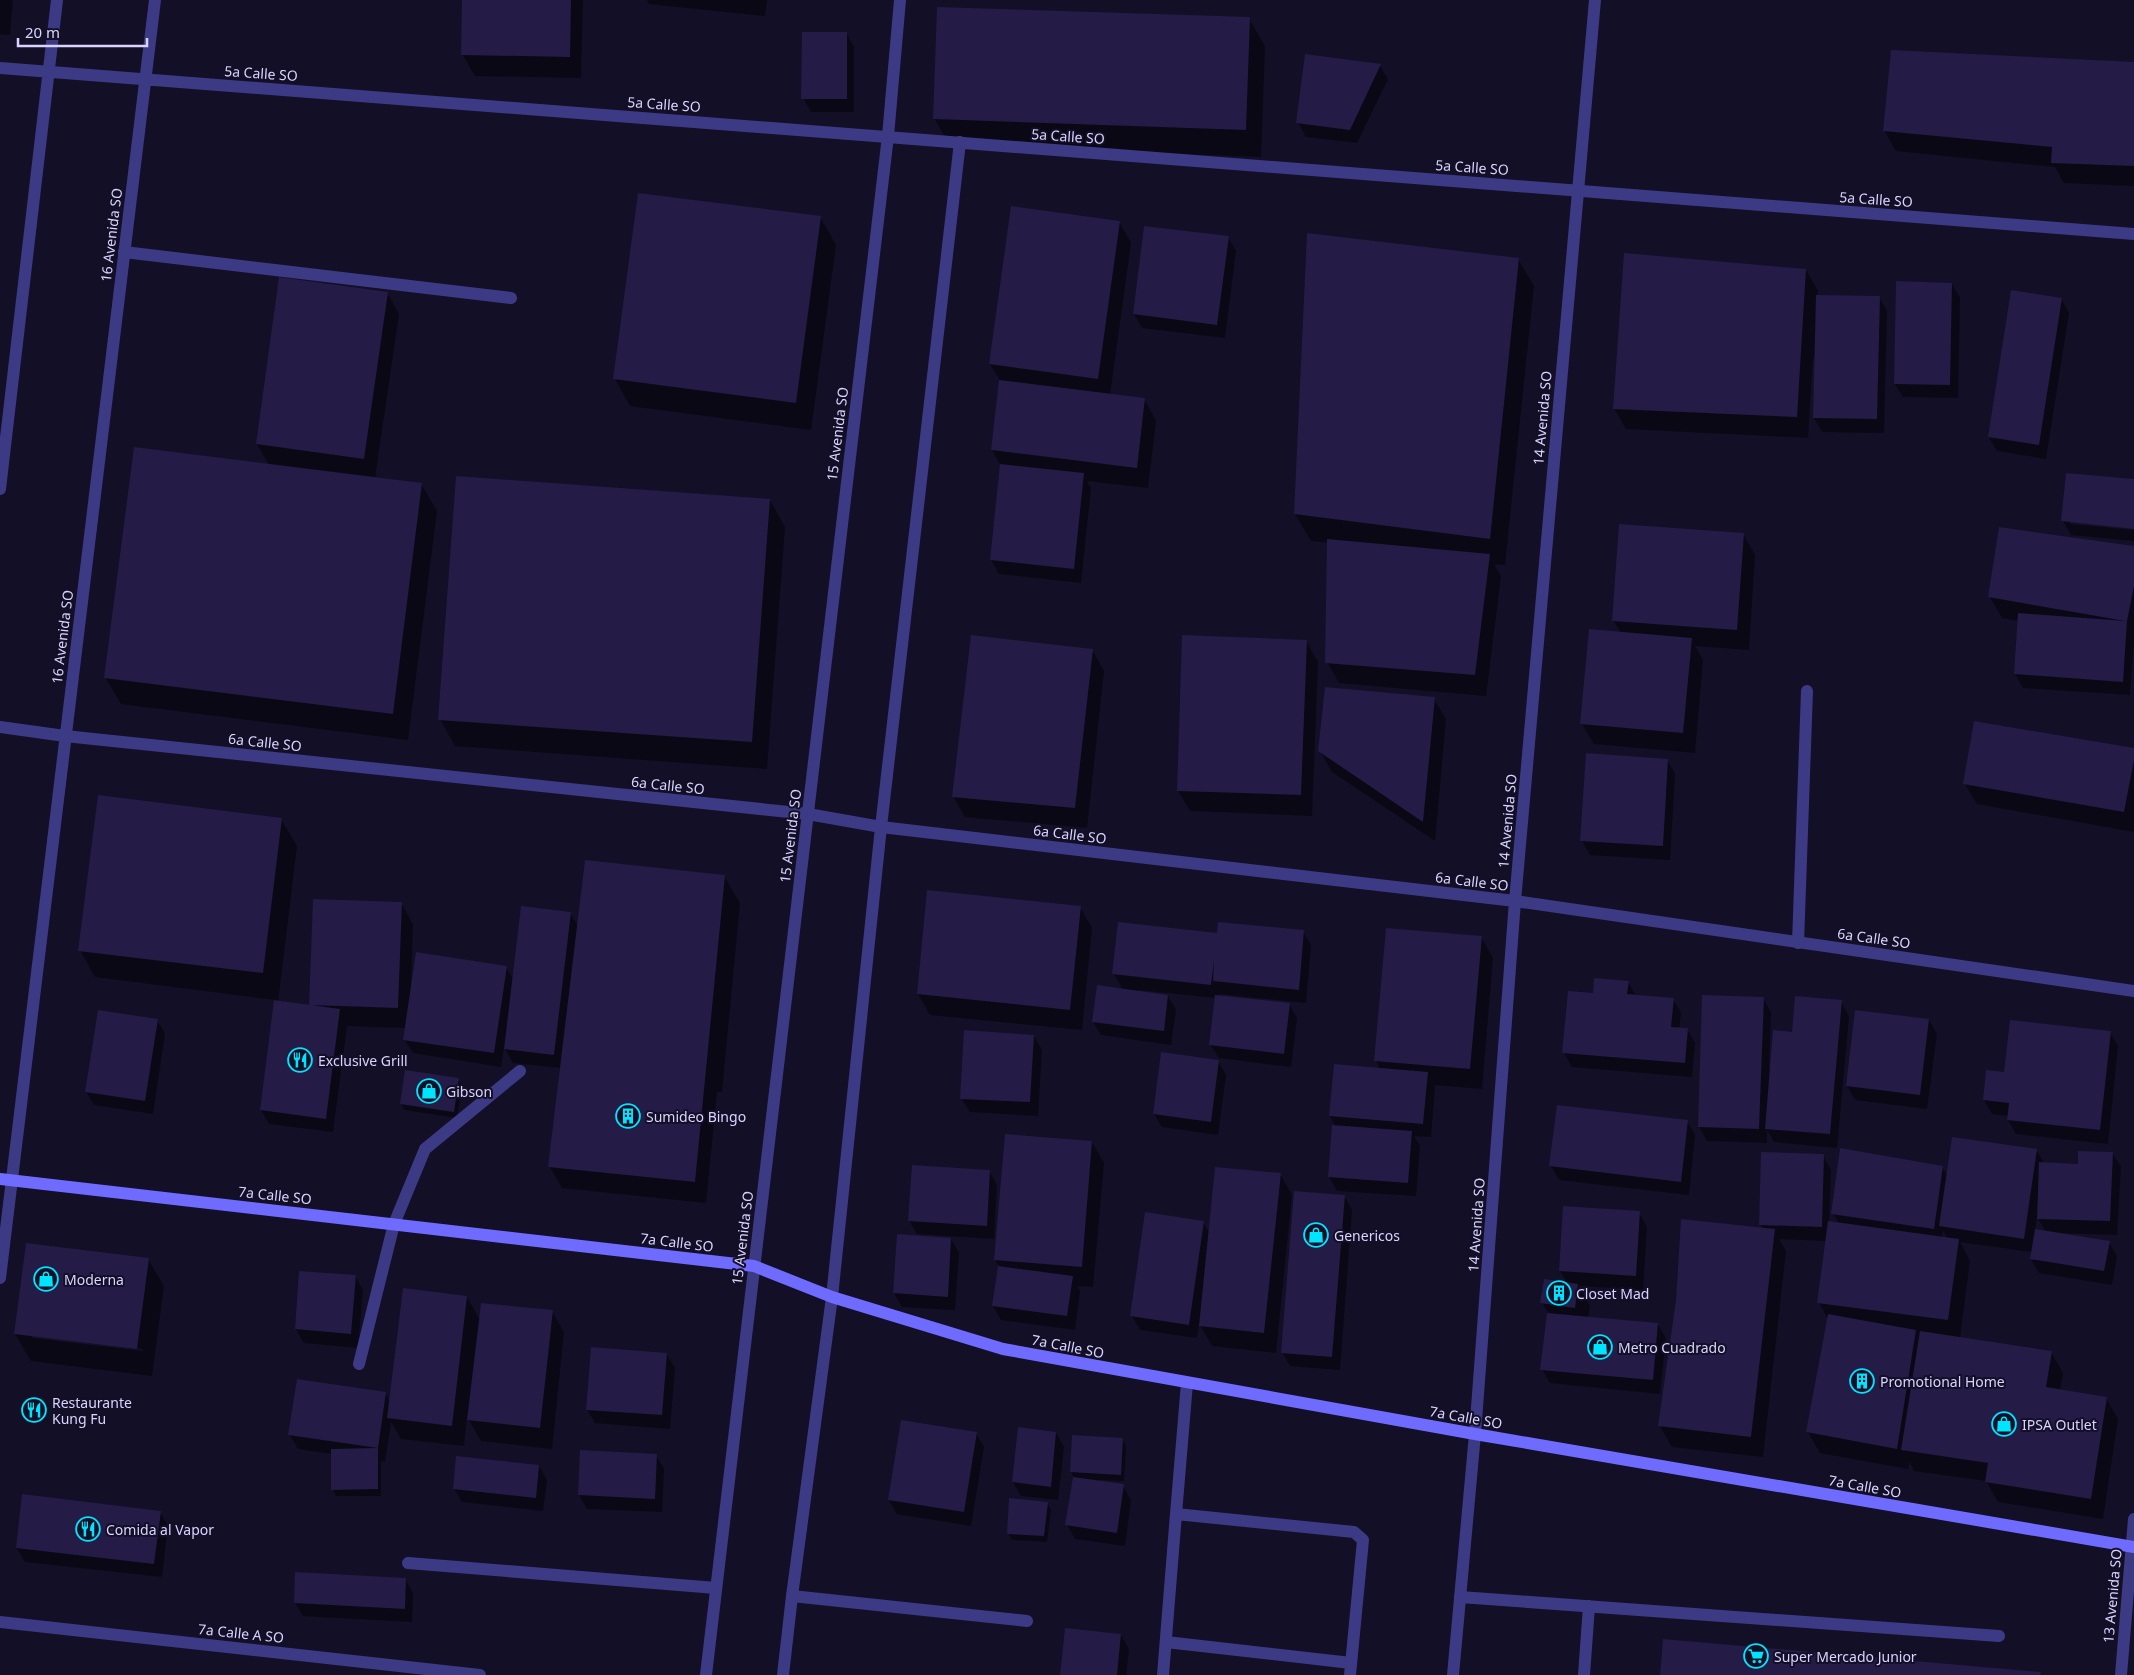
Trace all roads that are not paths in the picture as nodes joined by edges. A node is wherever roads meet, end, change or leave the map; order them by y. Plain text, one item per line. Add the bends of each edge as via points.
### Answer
1 (57, 0) edge
2 (155, 0) edge
3 (900, 0) edge
4 (1595, 0) edge
5 (0, 68) edge
6 (49, 72) junction
7 (145, 79) junction
8 (888, 136) junction
9 (960, 142) junction
10 (1578, 191) junction
11 (2134, 234) edge
12 (124, 252) junction
13 (511, 298) dead end
14 (0, 488) edge
15 (1807, 691) dead end
16 (0, 728) edge
17 (65, 736) junction
18 (808, 814) junction
19 (881, 826) junction
20 (1515, 901) junction
21 (1798, 943) junction
22 (2134, 991) edge
23 (520, 1071) dead end
24 (6, 1179) edge
25 (394, 1224) junction
26 (754, 1266) junction
27 (0, 1278) edge
28 (832, 1297) junction
29 (359, 1364) dead end
30 (1187, 1383) junction
31 (1475, 1434) junction
32 (1176, 1514) junction
33 (2134, 1519) edge
34 (2133, 1547) edge
35 (408, 1563) dead end
36 (716, 1588) junction
37 (792, 1596) junction
38 (1460, 1597) junction
39 (1589, 1606) junction
40 (1027, 1621) dead end
41 (0, 1622) edge
42 (1999, 1636) dead end
43 (1166, 1642) junction
44 (1350, 1669) edge
45 (480, 1675) edge
46 (706, 1675) edge
47 (783, 1675) edge
48 (1163, 1675) edge
49 (1453, 1675) edge
50 (1584, 1675) edge
51 (2121, 1675) edge

1 - 6 street
2 - 7 street, 16 Avenida SO
3 - 8 street, 15 Avenida SO
4 - 10 street, 14 Avenida SO
5 - 6 street, 5a Calle SO
6 - 7 street, 5a Calle SO
6 - 14 street
7 - 8 street, 5a Calle SO
7 - 12 street, 16 Avenida SO
8 - 9 street, 5a Calle SO
8 - 18 street, 15 Avenida SO
9 - 10 street, 5a Calle SO
9 - 19 street
10 - 11 street, 5a Calle SO
10 - 20 street, 14 Avenida SO
12 - 13 street
12 - 17 street, 16 Avenida SO
15 - 21 street
16 - 17 street, 6a Calle SO
17 - 18 street, 6a Calle SO
17 - 24 street, 16 Avenida SO
18 - 19 street, 6a Calle SO
18 - 26 street, 15 Avenida SO
19 - 20 street, 6a Calle SO
19 - 28 street
20 - 21 street, 6a Calle SO
20 - 31 street, 14 Avenida SO
21 - 22 street, 6a Calle SO
23 - 25 street via 425,1150
24 - 25 main road, 7a Calle SO
24 - 27 street, 16 Avenida SO
25 - 26 main road, 7a Calle SO
25 - 29 street
26 - 28 main road, 7a Calle SO
26 - 36 street, 15 Avenida SO
28 - 30 main road, 7a Calle SO via 1002,1349
28 - 37 street
30 - 31 main road, 7a Calle SO
30 - 32 street
31 - 34 main road, 7a Calle SO
31 - 38 street, 14 Avenida SO
32 - 43 street
32 - 44 street via 1360,1535 1363,1540
33 - 34 street, 13 Avenida SO
34 - 51 street, 13 Avenida SO
35 - 36 street
36 - 46 street, 15 Avenida SO
37 - 40 street
37 - 47 street
38 - 39 street
38 - 49 street, 14 Avenida SO
39 - 42 street
39 - 50 street
41 - 45 street, 7a Calle A SO
43 - 44 street
43 - 48 street

